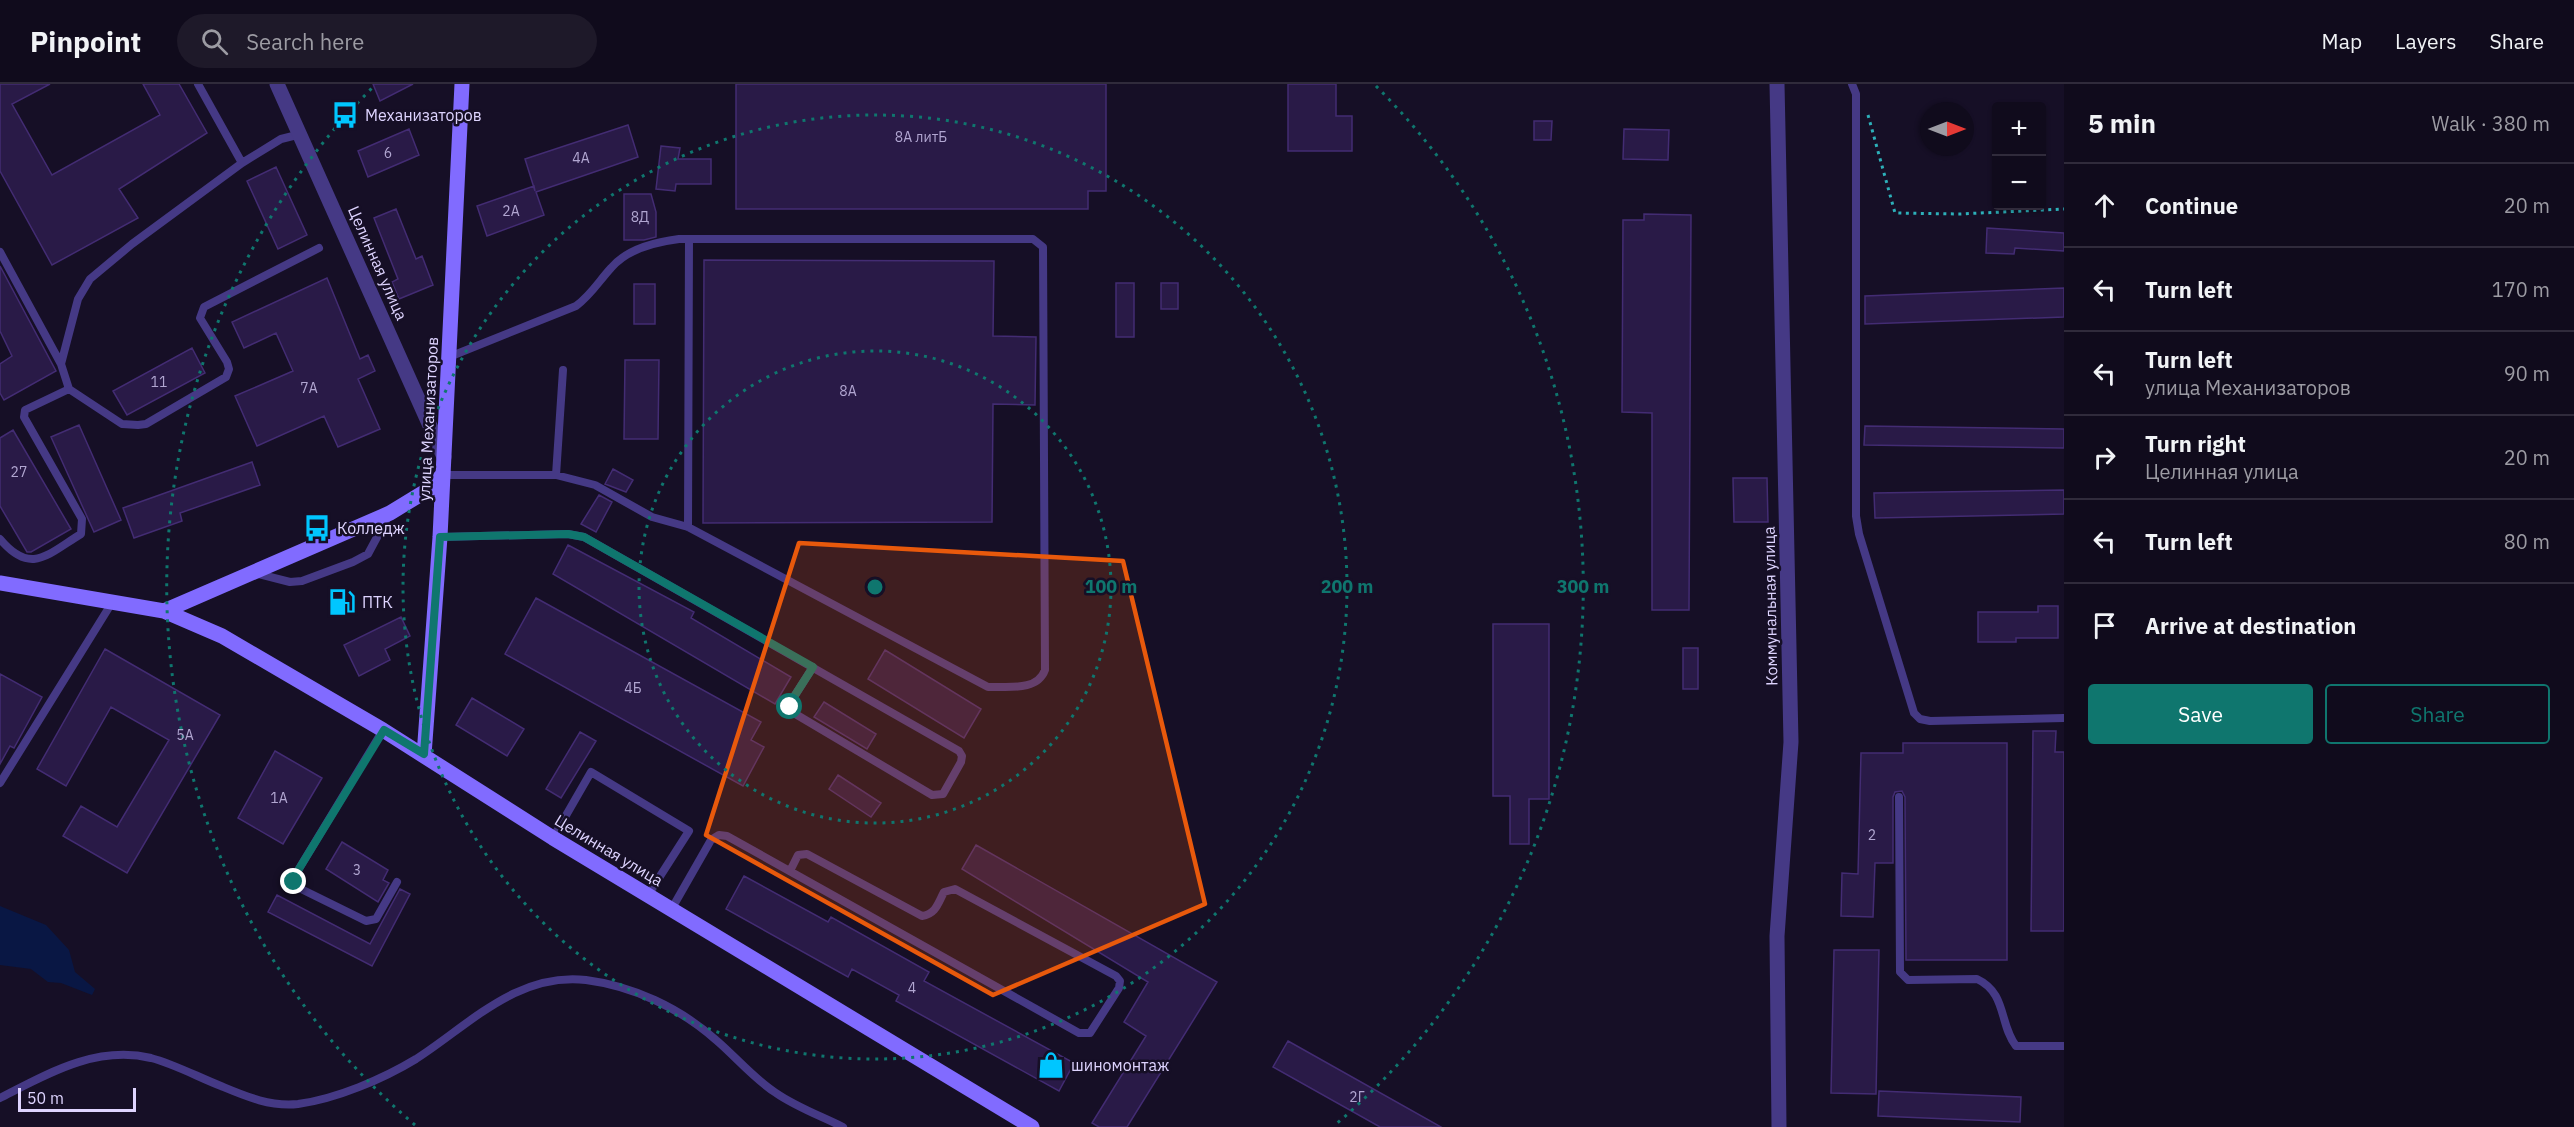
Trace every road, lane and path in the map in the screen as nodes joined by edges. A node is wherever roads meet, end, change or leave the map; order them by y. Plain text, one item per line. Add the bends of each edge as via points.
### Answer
1 (198, 84) edge
2 (278, 84) edge
3 (462, 84) edge
4 (1777, 84) edge
5 (1852, 84) edge
6 (1856, 94) junction
7 (301, 134) junction
8 (242, 163) junction
9 (2064, 209) edge
10 (689, 239) junction
11 (319, 248) dead end
12 (0, 252) edge
13 (449, 357) junction
14 (61, 364) junction
15 (563, 370) dead end
16 (69, 389) junction
17 (444, 457) junction
18 (442, 475) junction
19 (556, 475) junction
20 (390, 513) junction
21 (688, 527) junction
22 (440, 537) junction
23 (0, 538) edge
24 (254, 573) junction
25 (0, 583) edge
26 (113, 601) junction
27 (164, 611) junction
28 (813, 667) junction
29 (2064, 718) edge
30 (384, 730) junction
31 (424, 754) junction
32 (0, 783) edge
33 (1899, 797) dead end
34 (553, 838) junction
35 (790, 871) junction
36 (397, 882) dead end
37 (648, 895) junction
38 (671, 910) junction
39 (2064, 1046) edge
40 (0, 1098) edge
41 (843, 1127) edge
42 (1032, 1127) edge
43 (1779, 1127) edge

1 - 8 lane
2 - 7 street, Целинная улица
3 - 13 main road, улица Механизаторов
4 - 43 street, Коммунальная улица via 1791,742 1777,936
5 - 6 lane
6 - 9 path via 1871,121 1895,213
6 - 29 lane via 1856,516 1914,713 1930,721
7 - 8 lane via 281,139
7 - 17 street, Целинная улица
8 - 14 lane via 90,279 78,299
10 - 13 lane via 662,241 623,255 576,306
10 - 21 lane
10 - 21 lane via 1034,239 1043,247 1043,676 1031,685 988,687
11 - 16 lane via 204,307 200,318 227,362 226,377 146,424 122,424
12 - 14 lane
13 - 17 main road, улица Механизаторов
14 - 16 lane
15 - 19 lane
16 - 23 lane via 25,410 24,417 82,519 81,534 39,560 28,561 9,550
17 - 18 main road, улица Механизаторов
18 - 19 lane
18 - 20 main road via 431,488
18 - 22 main road, улица Механизаторов
19 - 21 lane via 595,485 652,517
20 - 24 main road
20 - 24 lane via 368,554 353,562 302,581
22 - 28 lane via 584,537
22 - 31 main road, улица Механизаторов
24 - 27 main road
25 - 26 main road, Целинная улица
26 - 27 main road, Целинная улица
26 - 32 lane
27 - 30 main road, Целинная улица via 222,636
28 - 28 lane via 959,752 961,762 943,794 932,795 792,712 790,703
30 - 31 main road, Целинная улица
30 - 36 lane via 294,882 295,886 372,922
31 - 34 main road, Целинная улица
33 - 39 lane via 1902,977 1977,979 1986,983 2000,1002 2007,1031 2016,1046
34 - 37 main road, Целинная улица
34 - 37 lane via 591,772 689,831
35 - 35 lane via 1079,1032 1090,1033 1119,988 1116,976 955,889 944,892 930,915 922,916 807,854 798,855
35 - 38 lane via 728,836 719,835 711,840
37 - 38 main road, Целинная улица
38 - 42 main road, Целинная улица
40 - 41 lane via 63,1066 124,1054 152,1058 254,1100 297,1104 356,1089 415,1059 500,1000 546,980 569,978 625,987 646,995 694,1022 776,1094

